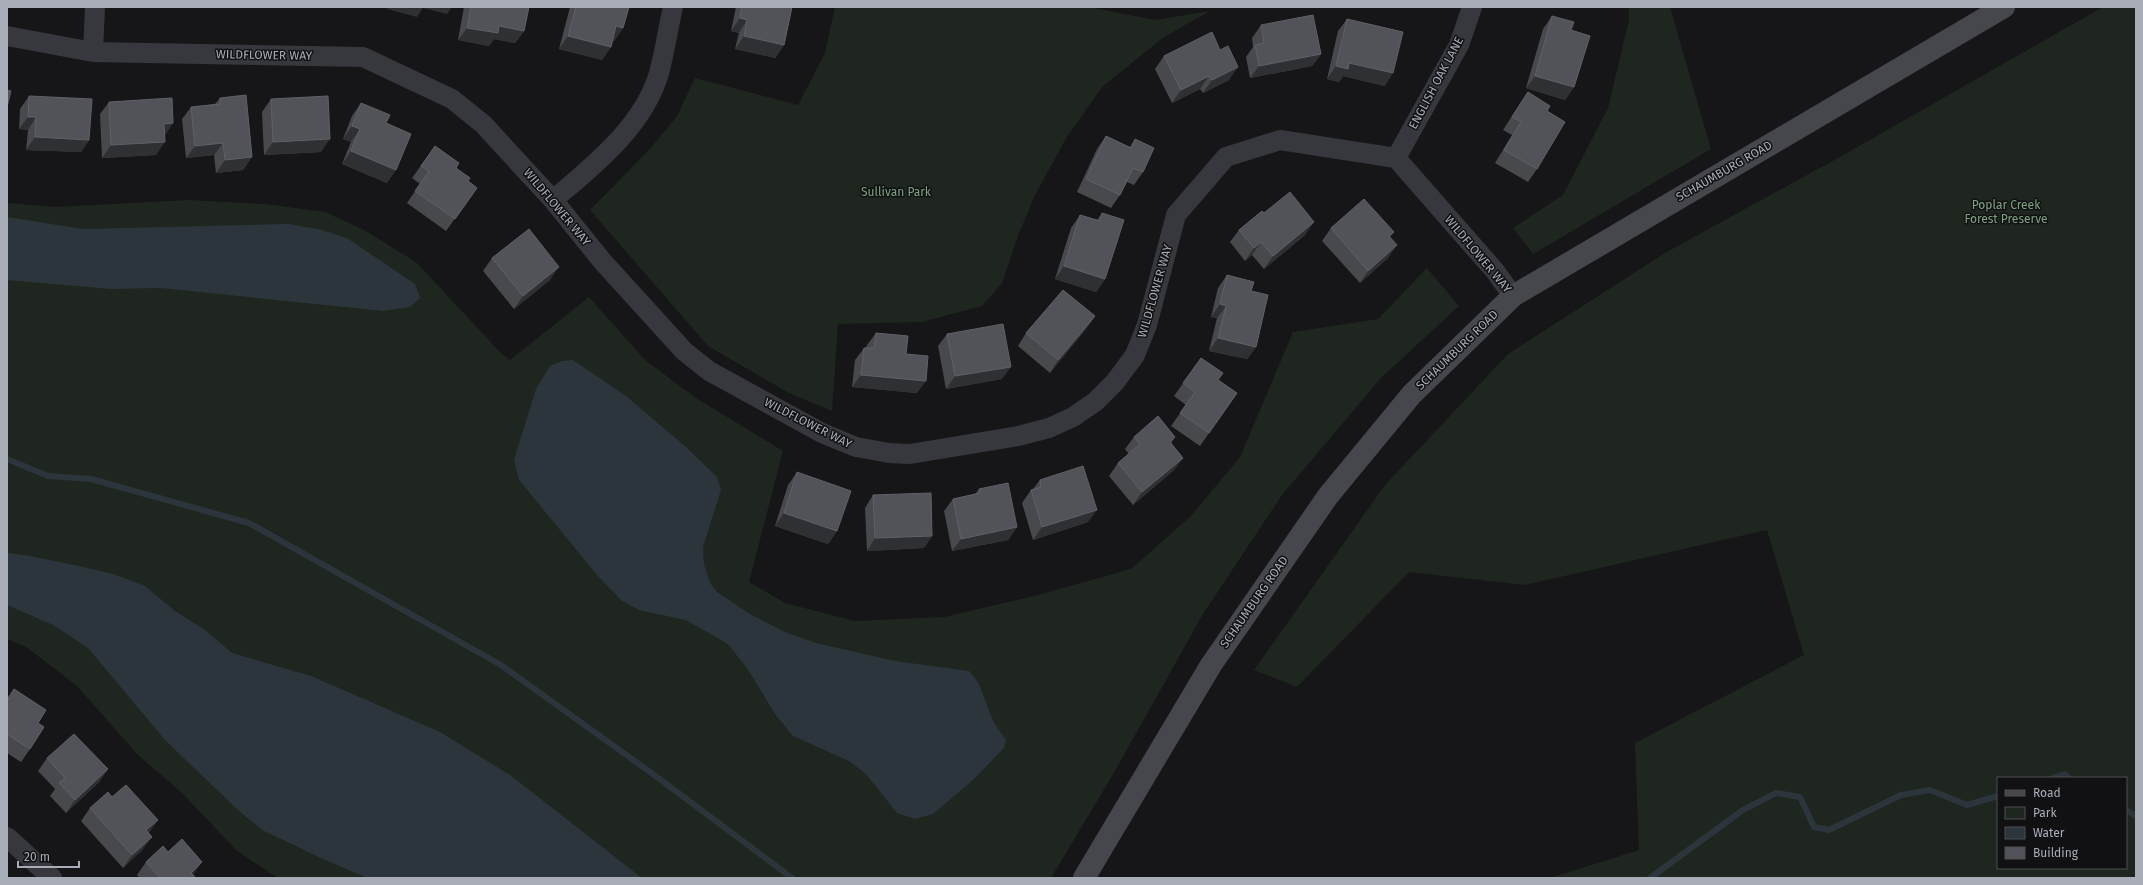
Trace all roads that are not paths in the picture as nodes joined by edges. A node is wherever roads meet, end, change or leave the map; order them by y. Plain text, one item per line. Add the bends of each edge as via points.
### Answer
1 (95, 7) edge
2 (673, 7) edge
3 (1472, 7) edge
4 (2004, 7) edge
5 (7, 36) edge
6 (93, 52) junction
7 (1396, 158) junction
8 (553, 200) junction
9 (1513, 296) junction
10 (7, 837) edge
11 (52, 878) edge
12 (1084, 878) edge

1 - 6 street
2 - 8 street via 658,74 640,114 602,158
3 - 7 street, ENGLISH OAK LANE via 1459,45
4 - 9 main road, SCHAUMBURG ROAD
5 - 6 street, WILDFLOWER WAY
6 - 8 street, WILDFLOWER WAY via 363,57 452,99 497,137
7 - 8 street, WILDFLOWER WAY via 1280,140 1226,157 1176,216 1147,325 1135,355 1115,382 1095,402 1049,428 1018,436 910,454 856,447 822,433 709,371 684,352
7 - 9 street, WILDFLOWER WAY
9 - 12 main road, SCHAUMBURG ROAD via 1412,394 1328,496 1212,665
10 - 11 street

